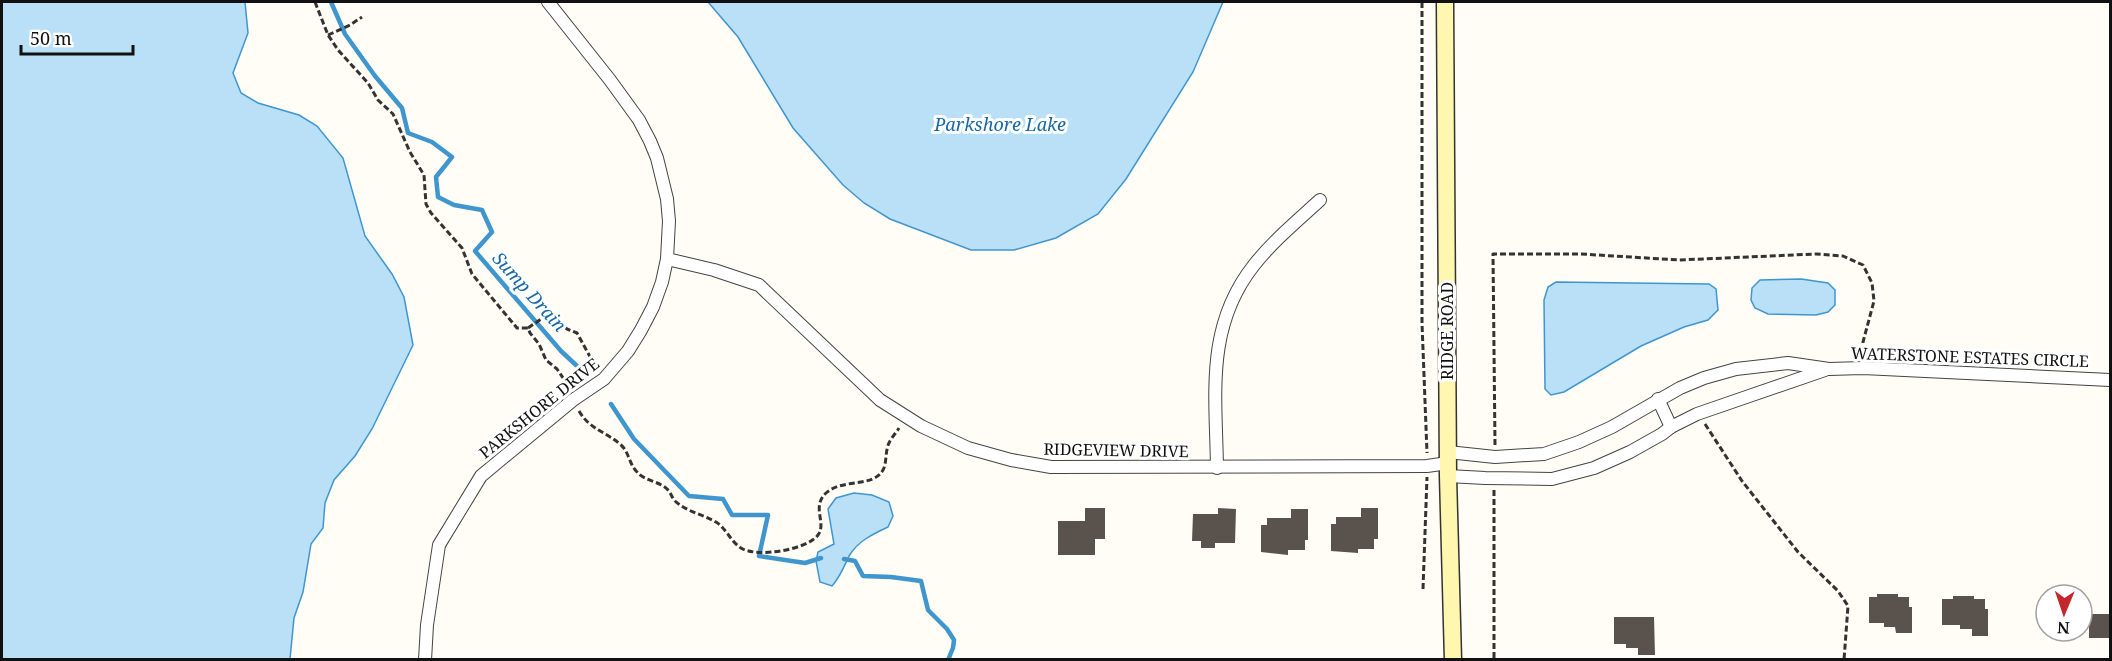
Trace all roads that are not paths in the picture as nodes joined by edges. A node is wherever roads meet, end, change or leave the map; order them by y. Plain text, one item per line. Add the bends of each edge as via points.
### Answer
1 (548, 2) edge
2 (1445, 2) edge
3 (1320, 200) dead end
4 (667, 259) junction
5 (1829, 369) junction
6 (2110, 380) edge
7 (1658, 399) junction
8 (1671, 427) junction
9 (1448, 464) junction
10 (1216, 468) junction
11 (425, 660) edge
12 (1453, 660) edge

1 - 4 street, PARKSHORE DRIVE via 616,88 650,141 667,199
2 - 9 street, RIDGE ROAD
3 - 10 street via 1254,265 1232,299 1221,326 1216,367
4 - 10 street, RIDGEVIEW DRIVE via 759,285 880,400 921,426 968,448 1051,467
4 - 11 street, PARKSHORE DRIVE via 653,307 632,344 604,379 481,476 439,545
5 - 6 street, WATERSTONE ESTATES CIRCLE
5 - 7 street, WATERSTONE ESTATES CIRCLE via 1788,363 1736,369 1704,378
5 - 8 street, WATERSTONE ESTATES CIRCLE via 1697,414
7 - 8 street
7 - 9 street, WATERSTONE ESTATES CIRCLE via 1611,427 1544,454
8 - 9 street, WATERSTONE ESTATES CIRCLE via 1594,468 1552,478 1494,478
9 - 10 street, RIDGEVIEW DRIVE
9 - 12 street, RIDGE ROAD

